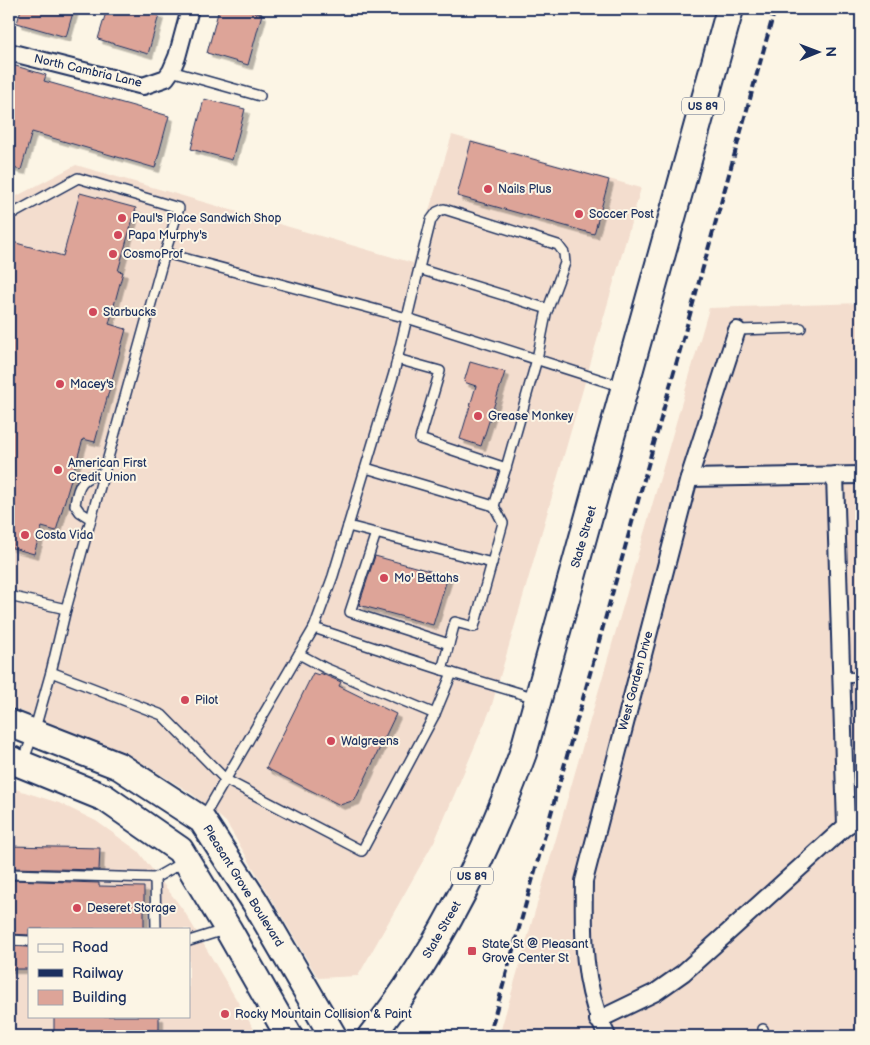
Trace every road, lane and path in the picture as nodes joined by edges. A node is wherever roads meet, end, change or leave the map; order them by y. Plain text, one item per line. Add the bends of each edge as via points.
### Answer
1 (190, 9) edge
2 (730, 9) edge
3 (9, 52) edge
4 (169, 74) junction
5 (260, 96) dead end
6 (9, 210) edge
7 (165, 253) junction
8 (419, 269) junction
9 (548, 310) junction
10 (408, 318) junction
11 (801, 328) dead end
12 (737, 330) joint
13 (397, 359) junction
14 (537, 359) junction
15 (626, 387) junction
16 (366, 468) junction
17 (506, 468) junction
18 (104, 472) junction
19 (835, 475) junction
20 (861, 475) edge
21 (689, 478) junction
22 (494, 506) junction
23 (91, 519) junction
24 (348, 526) junction
25 (376, 533) junction
26 (492, 563) junction
27 (9, 596) edge
28 (66, 609) junction
29 (314, 628) junction
30 (449, 644) junction
31 (299, 654) junction
32 (442, 670) junction
33 (51, 672) junction
34 (452, 673) junction
35 (861, 677) edge
36 (841, 678) junction
37 (538, 698) junction
38 (435, 714) junction
39 (9, 723) edge
40 (34, 732) junction
41 (16, 761) edge
42 (226, 780) junction
43 (861, 818) edge
44 (202, 820) junction
45 (846, 826) junction
46 (186, 860) junction
47 (9, 874) edge
48 (156, 878) junction
49 (156, 928) edge
50 (228, 929) junction
51 (9, 940) edge
52 (28, 941) edge
53 (190, 941) edge
54 (598, 1020) junction
55 (289, 1036) edge
56 (333, 1036) edge
57 (371, 1036) edge
58 (607, 1036) edge

1 - 4 street
2 - 15 main road, State Street / US 89
3 - 4 street, North Cambria Lane via 143,86
4 - 5 lane
6 - 7 lane via 16,212 78,178 179,208
7 - 10 lane
7 - 18 lane
8 - 9 lane
8 - 9 lane via 431,220 444,209 558,245 564,253 565,263
8 - 10 lane
9 - 14 lane
10 - 13 lane
10 - 14 lane
11 - 12 lane
12 - 21 street, West Garden Drive
13 - 16 lane
13 - 17 lane via 440,371 420,439
14 - 15 lane
14 - 17 lane
15 - 37 main road, State Street / US 89
16 - 22 lane
16 - 24 lane
17 - 22 lane
18 - 23 lane
18 - 23 lane via 85,479 77,491 75,505
19 - 20 street
19 - 21 street
19 - 36 street
21 - 54 street, West Garden Drive via 584,881 585,968
22 - 26 lane via 503,523
23 - 28 lane
24 - 25 lane
24 - 29 lane
25 - 26 lane
25 - 30 lane via 350,612
26 - 30 lane via 474,627 455,622
27 - 28 lane
28 - 33 lane
29 - 31 lane
29 - 32 lane
30 - 32 lane
31 - 38 lane
31 - 42 lane
32 - 34 lane
33 - 40 lane
33 - 42 lane via 162,715
34 - 37 lane
34 - 38 lane
35 - 36 lane
36 - 45 street
37 - 57 main road, State Street / US 89 via 512,784 459,902 422,966
38 - 42 lane via 362,851
39 - 40 main road, Pleasant Grove Boulevard
40 - 41 lane
40 - 44 main road, Pleasant Grove Boulevard via 119,766
41 - 46 main road via 105,798 180,850
42 - 44 lane
43 - 45 street
44 - 56 main road, Pleasant Grove Boulevard via 255,902
45 - 54 street via 683,973 656,992
46 - 48 lane
46 - 50 main road
47 - 48 lane
48 - 49 lane
50 - 53 lane
50 - 55 main road
51 - 52 lane
54 - 58 street, West Garden Drive

